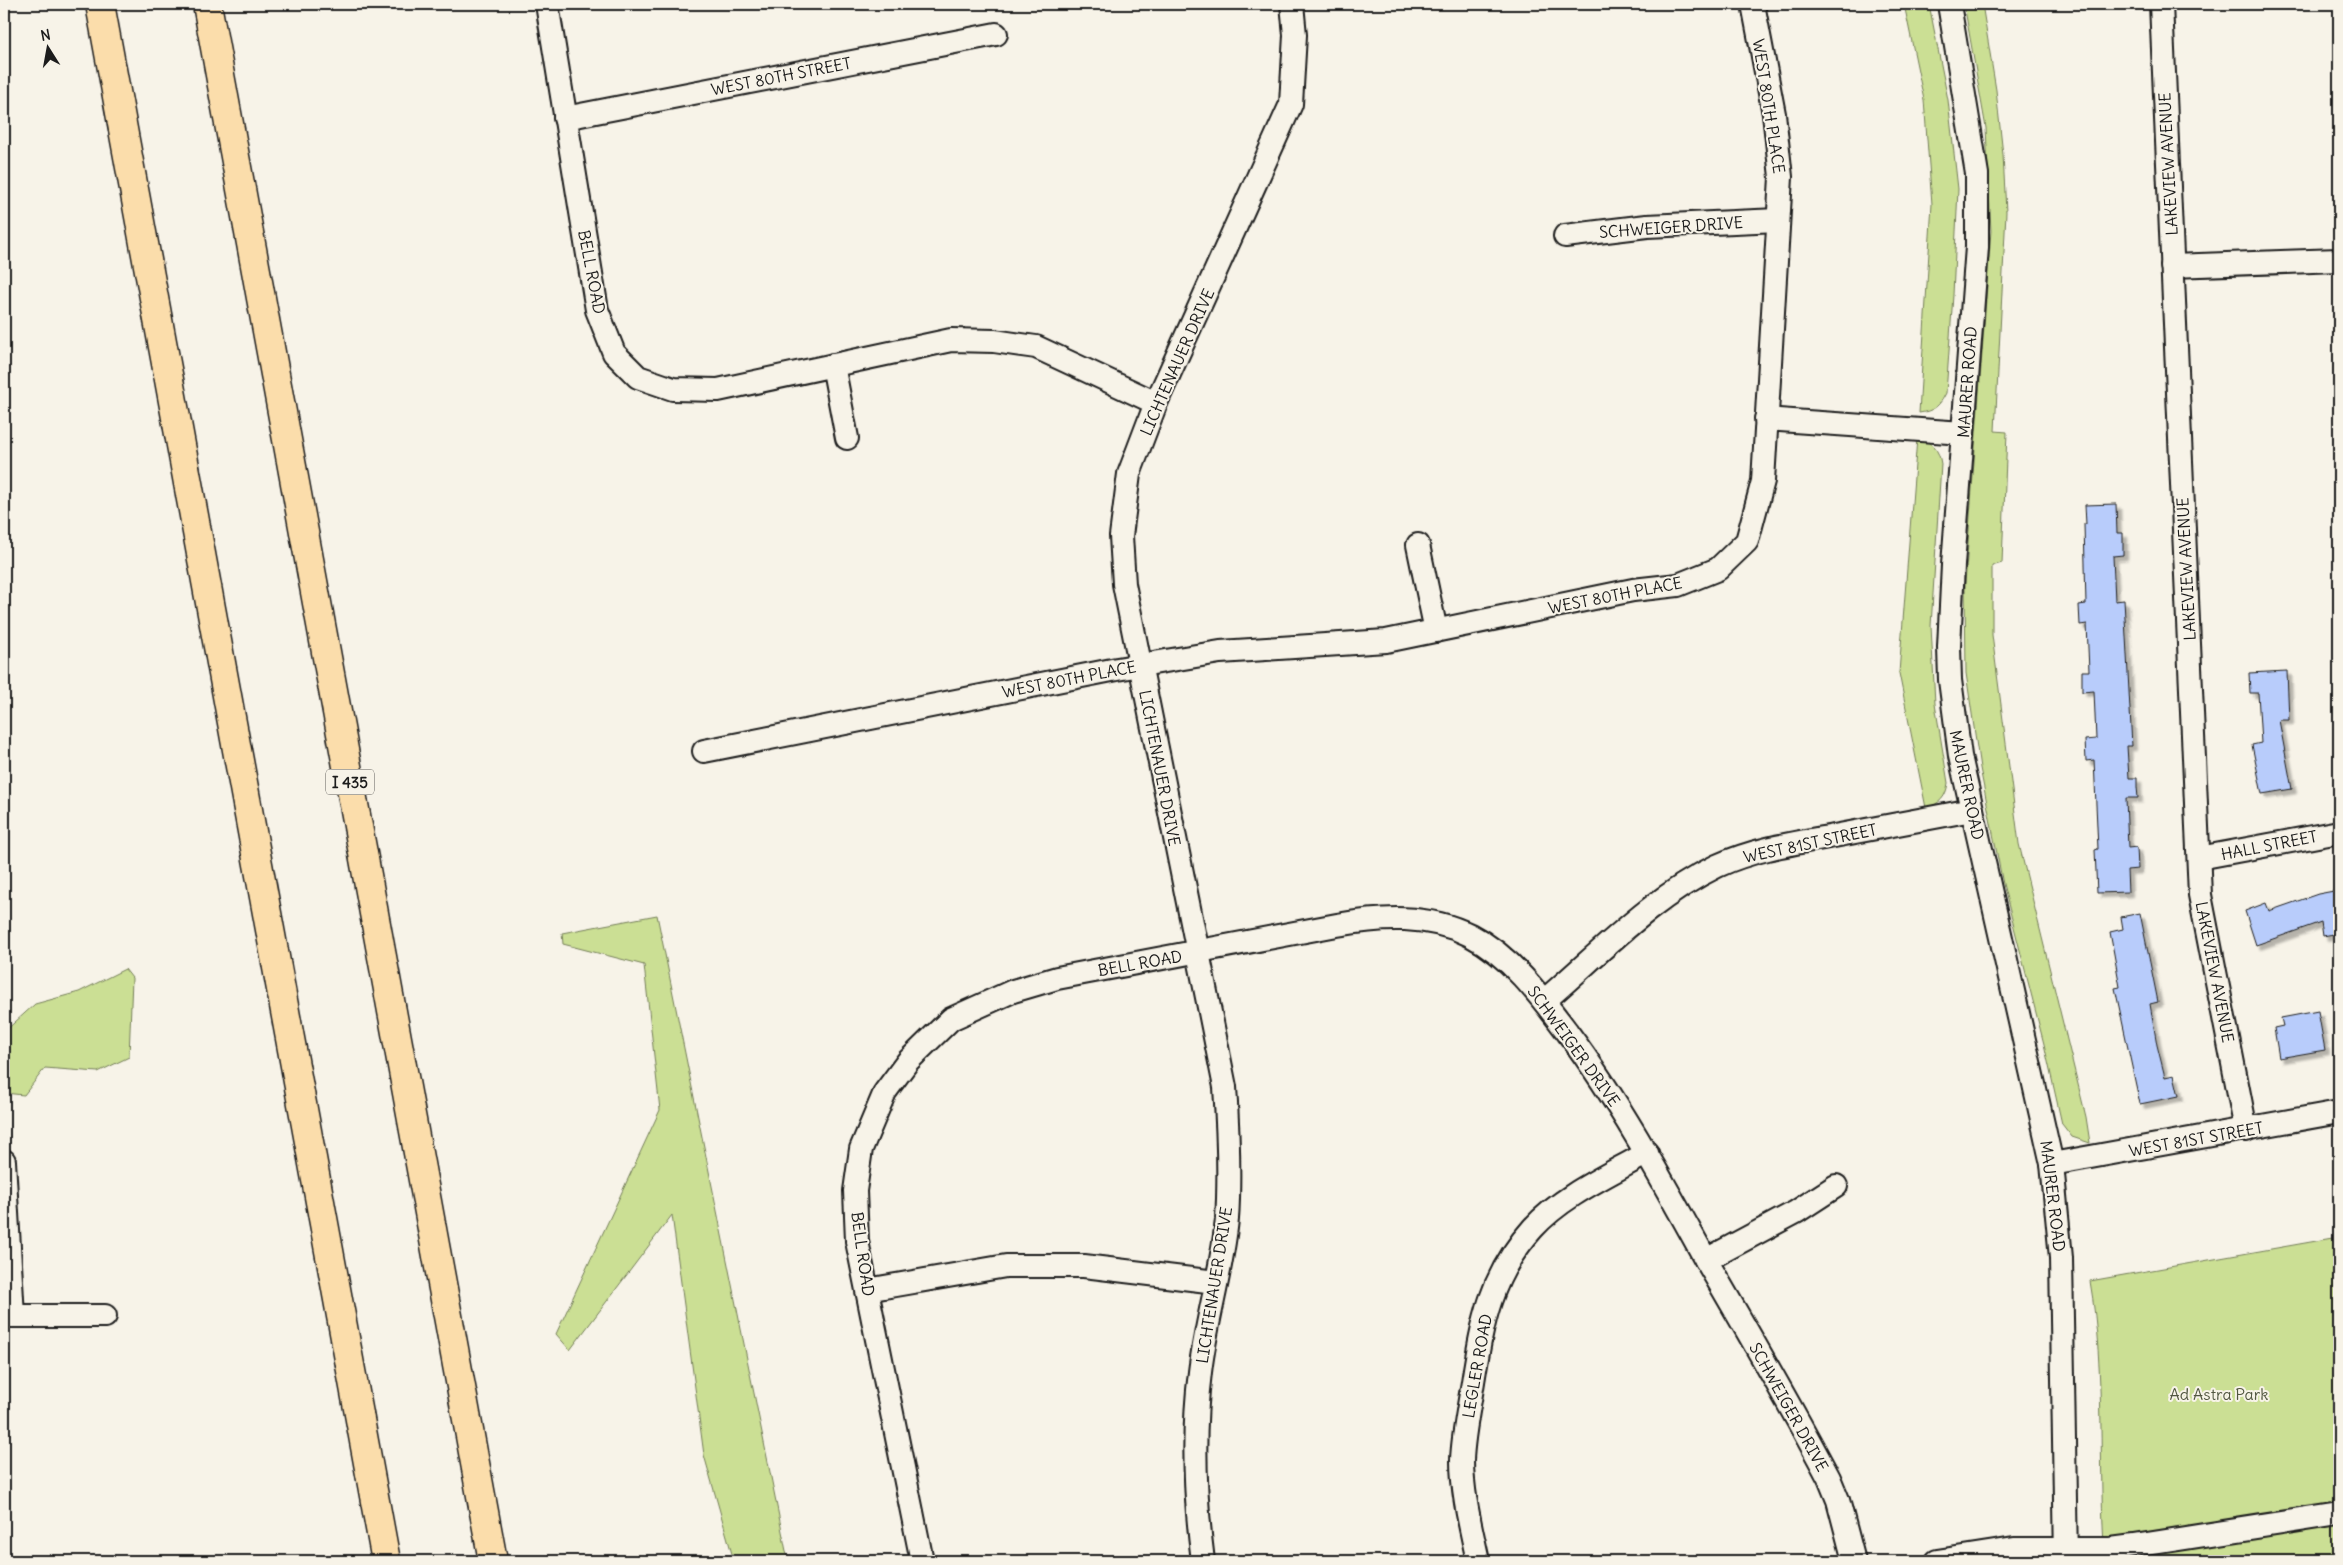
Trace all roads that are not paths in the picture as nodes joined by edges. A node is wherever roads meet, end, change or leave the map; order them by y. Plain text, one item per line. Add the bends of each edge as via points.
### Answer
1 (100, 4) edge
2 (206, 4) edge
3 (546, 4) edge
4 (1292, 4) edge
5 (1753, 4) edge
6 (1949, 4) edge
7 (2161, 4) edge
8 (996, 34) dead end
9 (565, 118) junction
10 (1778, 220) junction
11 (1565, 236) dead end
12 (2339, 260) edge
13 (2172, 266) junction
14 (833, 365) junction
15 (1156, 403) junction
16 (1766, 419) junction
17 (1963, 433) junction
18 (848, 438) dead end
19 (1418, 545) dead end
20 (1436, 631) junction
21 (1140, 665) junction
22 (704, 751) dead end
23 (1972, 810) junction
24 (2339, 832) edge
25 (2199, 858) junction
26 (1197, 953) junction
27 (1544, 1001) junction
28 (2339, 1112) edge
29 (2246, 1130) junction
30 (1647, 1153) junction
31 (4, 1161) edge
32 (2052, 1164) junction
33 (1836, 1186) dead end
34 (1706, 1260) junction
35 (1216, 1282) junction
36 (868, 1290) junction
37 (8, 1316) edge
38 (105, 1316) dead end
39 (2339, 1514) edge
40 (2066, 1554) edge
41 (386, 1561) edge
42 (493, 1561) edge
43 (922, 1561) edge
44 (1203, 1561) edge
45 (1478, 1561) edge
46 (1854, 1561) edge
47 (1937, 1561) edge

1 - 41 highway
2 - 42 highway, I 435
3 - 9 street, BELL ROAD
4 - 15 street, LICHTENAUER DRIVE via 1295,36 1291,104
5 - 10 street, WEST 80TH PLACE via 1776,132 1781,177
6 - 17 street, MAURER ROAD via 1978,174
7 - 13 street, LAKEVIEW AVENUE
8 - 9 street, WEST 80TH STREET
9 - 14 street, BELL ROAD via 597,310 614,353 638,377 673,389 718,390
10 - 11 street, SCHWEIGER DRIVE via 1647,226
10 - 16 street, WEST 80TH PLACE
12 - 13 street
13 - 25 street, LAKEVIEW AVENUE
14 - 15 street, BELL ROAD via 951,340 994,341 1036,347
14 - 18 street
15 - 21 street, LICHTENAUER DRIVE via 1129,474 1121,536 1124,584
16 - 17 street
16 - 20 street, WEST 80TH PLACE via 1763,480 1747,541 1718,569 1678,585 1633,590
17 - 23 street, MAURER ROAD via 1949,646 1954,724
19 - 20 street
20 - 21 street, WEST 80TH PLACE via 1386,642 1220,652
21 - 22 street, WEST 80TH PLACE
21 - 26 street, LICHTENAUER DRIVE
23 - 27 street, WEST 81ST STREET via 1780,846 1718,866 1650,909
23 - 32 street, MAURER ROAD
24 - 25 street, HALL STREET
25 - 29 street, LAKEVIEW AVENUE via 2200,895
26 - 27 street, SCHWEIGER DRIVE via 1373,919 1423,921 1470,935 1508,963
26 - 35 street, LICHTENAUER DRIVE via 1226,1087 1229,1157 1226,1221
26 - 36 street, BELL ROAD via 1057,978 1013,991 951,1018 908,1061 885,1092 861,1149 855,1191 857,1241
27 - 30 street, SCHWEIGER DRIVE via 1601,1078
28 - 29 street, WEST 81ST STREET
29 - 32 street, WEST 81ST STREET
30 - 34 street, SCHWEIGER DRIVE
30 - 45 street, LEGLER ROAD via 1577,1193 1534,1227 1512,1253 1498,1280 1482,1323 1462,1460 1466,1502
31 - 37 street
32 - 40 street, MAURER ROAD via 2061,1258
33 - 34 street via 1796,1212
34 - 46 street, SCHWEIGER DRIVE via 1829,1478
35 - 36 street via 1084,1266 1006,1266
35 - 44 street, LICHTENAUER DRIVE via 1200,1372 1195,1438 1198,1524
36 - 43 street, BELL ROAD
37 - 38 street
39 - 40 street
40 - 47 street via 1987,1552

